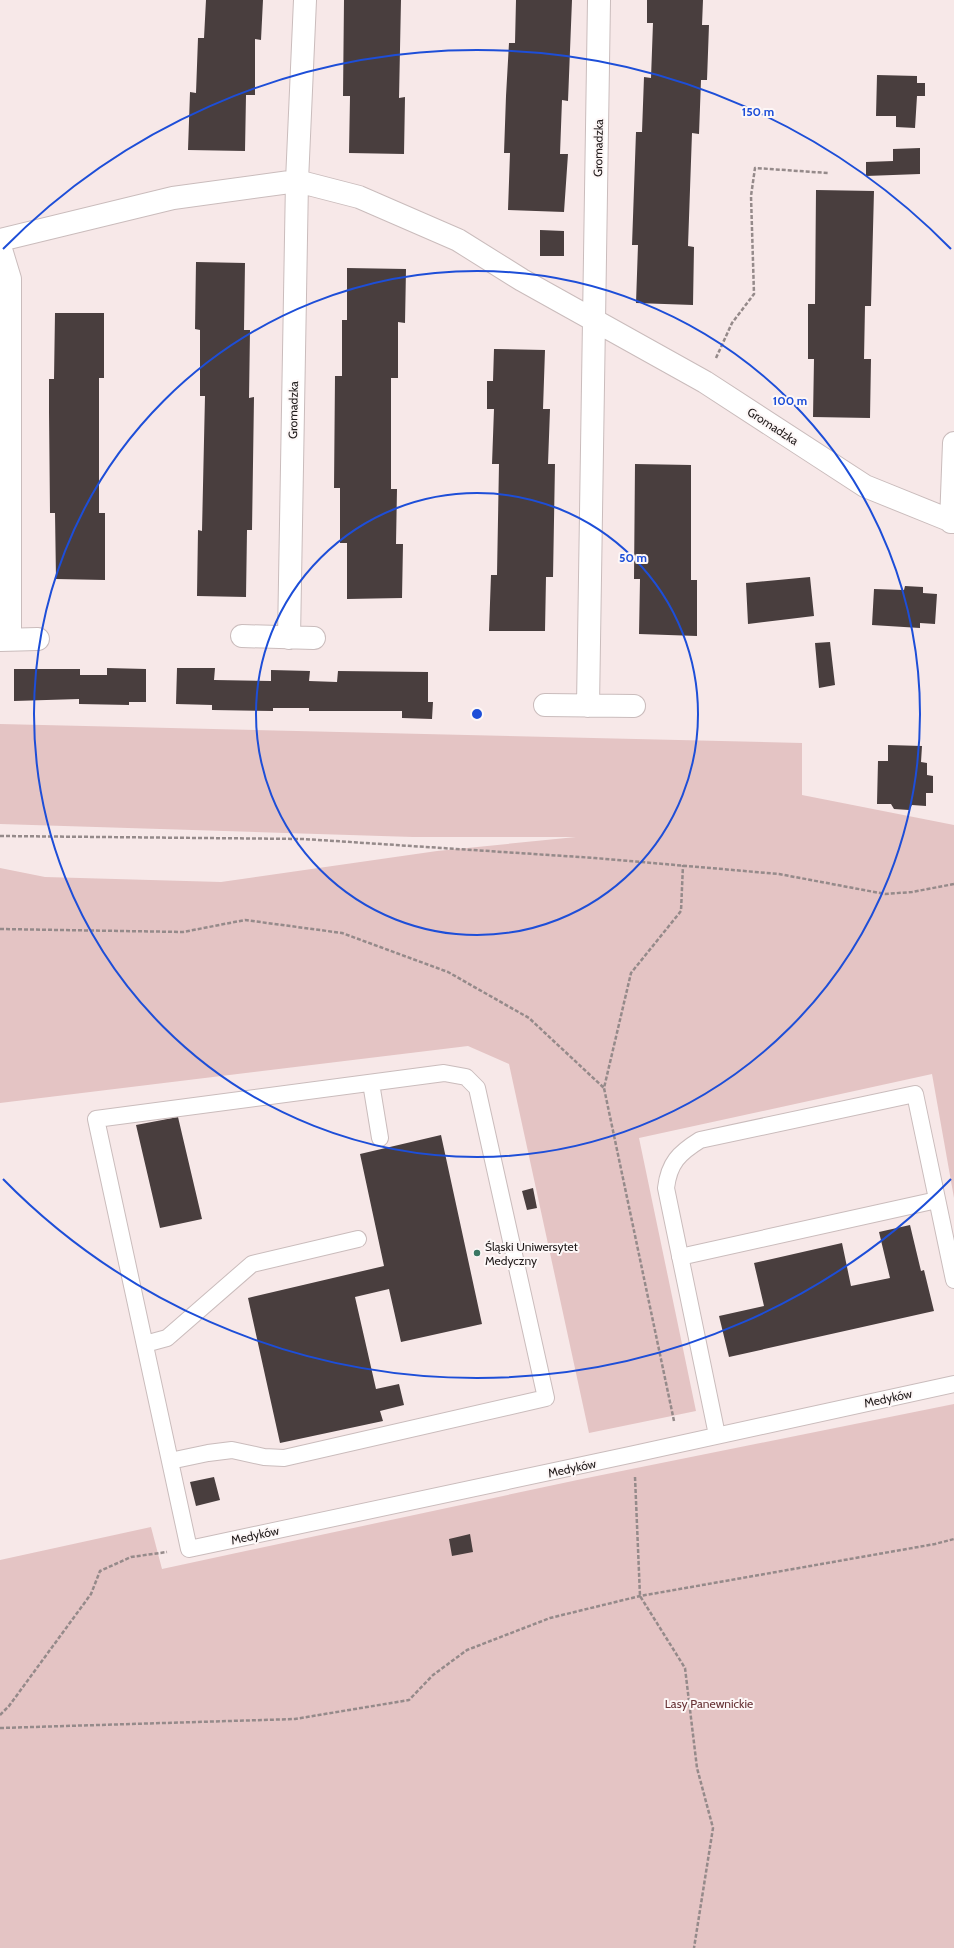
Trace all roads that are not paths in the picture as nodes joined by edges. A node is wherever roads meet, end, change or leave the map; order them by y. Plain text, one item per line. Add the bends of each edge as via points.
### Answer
1 (305, 0) edge
2 (599, 0) edge
3 (297, 181) junction
4 (0, 240) edge
5 (0, 246) edge
6 (595, 320) junction
7 (954, 443) edge
8 (953, 522) edge
9 (242, 636) dead end
10 (289, 638) junction
11 (314, 638) dead end
12 (5, 640) edge
13 (38, 640) dead end
14 (545, 705) dead end
15 (588, 706) junction
16 (634, 706) dead end
17 (371, 1083) junction
18 (380, 1138) dead end
19 (937, 1200) junction
20 (358, 1239) dead end
21 (680, 1257) junction
22 (954, 1280) edge
23 (145, 1344) junction
24 (954, 1384) edge
25 (717, 1435) junction
26 (170, 1461) junction

1 - 3 street, Gromadzka
2 - 6 street, Gromadzka
3 - 4 street, Gromadzka via 173,198
3 - 6 street, Gromadzka via 360,197 458,240 522,280
3 - 10 street, Gromadzka
5 - 12 street via 10,279
6 - 8 street, Gromadzka via 705,382 865,486
6 - 15 street, Gromadzka
7 - 8 street
9 - 10 street
10 - 11 street
12 - 13 street
14 - 15 street
15 - 16 street
17 - 18 lane
17 - 23 lane via 96,1119
17 - 26 lane via 444,1073 466,1077 477,1088 546,1398 284,1458 264,1457 232,1450
19 - 21 lane
19 - 21 lane via 915,1094 700,1140 679,1156 668,1174 666,1188
19 - 22 lane
20 - 23 lane via 252,1264 167,1338
21 - 25 lane
23 - 26 lane
24 - 25 lane, Medyków
25 - 26 lane, Medyków via 189,1549

